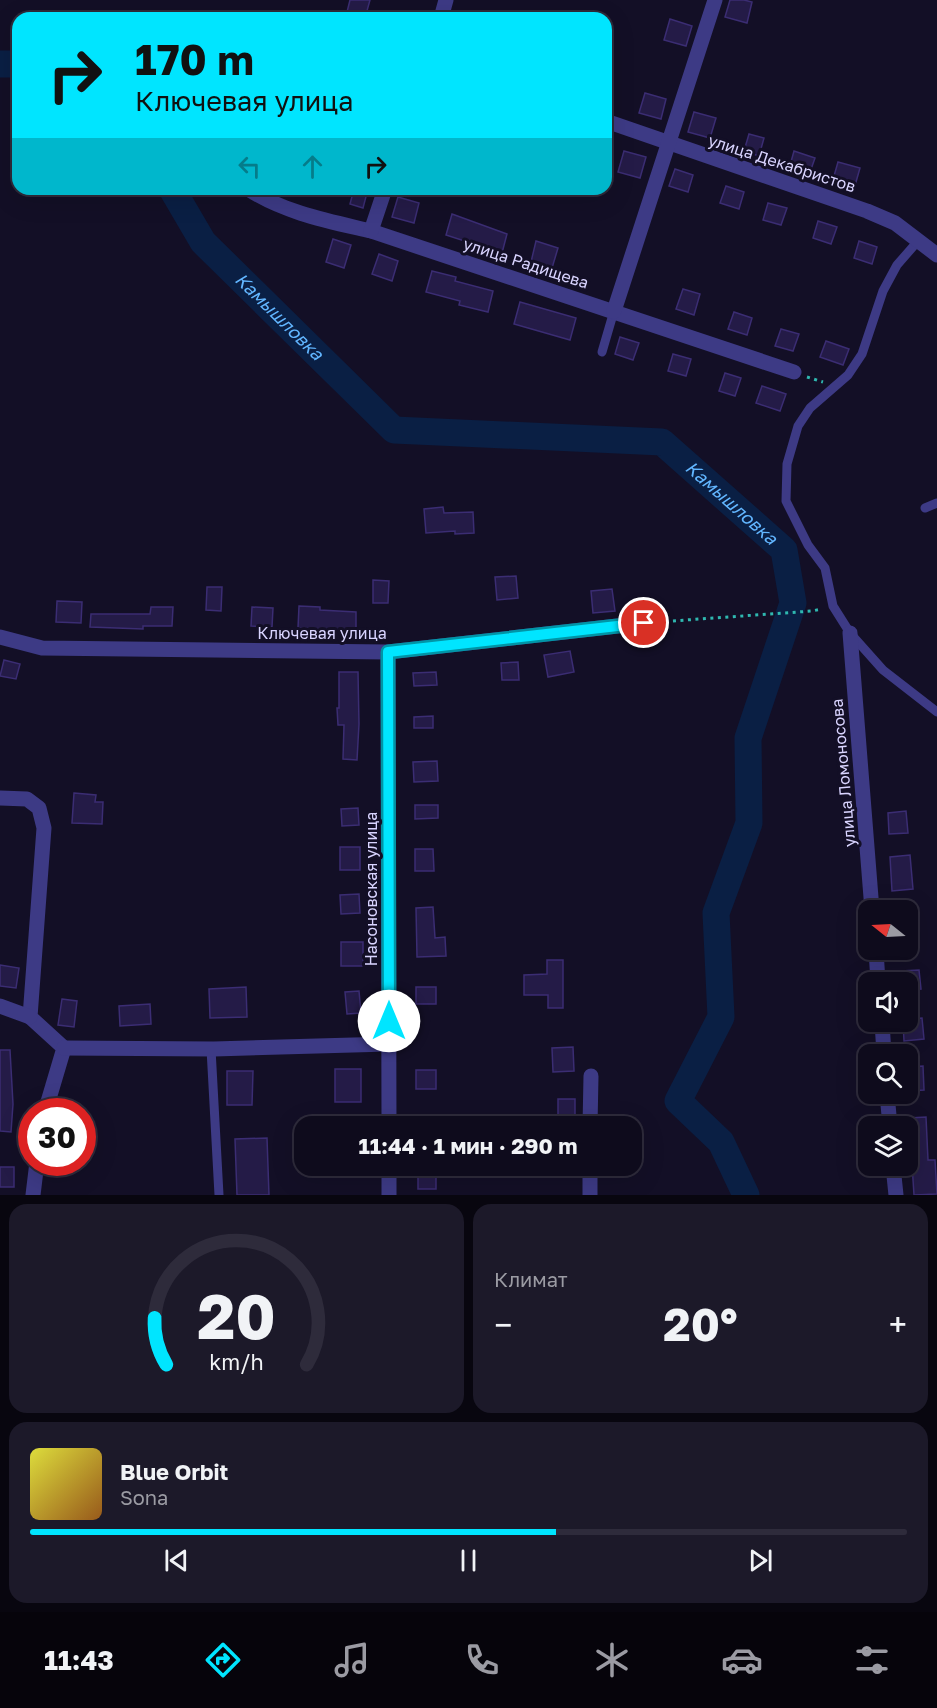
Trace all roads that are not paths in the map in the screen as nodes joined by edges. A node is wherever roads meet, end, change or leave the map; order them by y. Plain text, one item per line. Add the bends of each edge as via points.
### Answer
1 (715, 0) edge
2 (612, 124) edge
3 (668, 144) junction
4 (257, 195) edge
5 (383, 195) edge
6 (371, 231) junction
7 (918, 241) junction
8 (937, 255) edge
9 (614, 311) junction
10 (602, 351) dead end
11 (794, 372) road end
12 (937, 503) edge
13 (925, 508) dead end
14 (644, 623) road end
15 (850, 633) junction
16 (0, 637) edge
17 (388, 652) junction
18 (937, 712) edge
19 (0, 798) edge
20 (872, 900) edge
21 (0, 1006) edge
22 (30, 1017) junction
23 (389, 1044) junction
24 (64, 1048) junction
25 (211, 1049) junction
26 (591, 1076) dead end
27 (49, 1098) edge
28 (389, 1116) edge
29 (590, 1116) edge
30 (35, 1176) edge
31 (389, 1176) edge
32 (590, 1176) edge
33 (894, 1176) edge
34 (33, 1195) edge
35 (219, 1195) edge
36 (389, 1195) edge
37 (590, 1195) edge
38 (896, 1195) edge

1 - 3 street
2 - 3 street, улица Декабристов
3 - 7 street, улица Декабристов via 867,211
3 - 9 street
4 - 6 street, улица Радищева via 309,217
5 - 6 street
6 - 9 street, улица Радищева
7 - 8 street, улица Декабристов
7 - 15 lane via 897,265 883,291 862,354 848,375 810,408 798,426 787,464 786,501 808,545 825,568 832,606
9 - 10 lane
9 - 11 street, улица Радищева
12 - 13 lane
14 - 17 street, Ключевая улица
15 - 18 lane via 883,670
15 - 20 street, улица Ломоносова
16 - 17 street, Ключевая улица via 42,648
17 - 23 street, Насоновская улица
19 - 22 street via 27,799 39,808 44,828
21 - 22 street
22 - 24 street
23 - 25 street
23 - 28 street, Насоновская улица
24 - 25 street
24 - 27 street
25 - 35 lane
26 - 29 street
30 - 34 street
31 - 36 street
32 - 37 street
33 - 38 street

